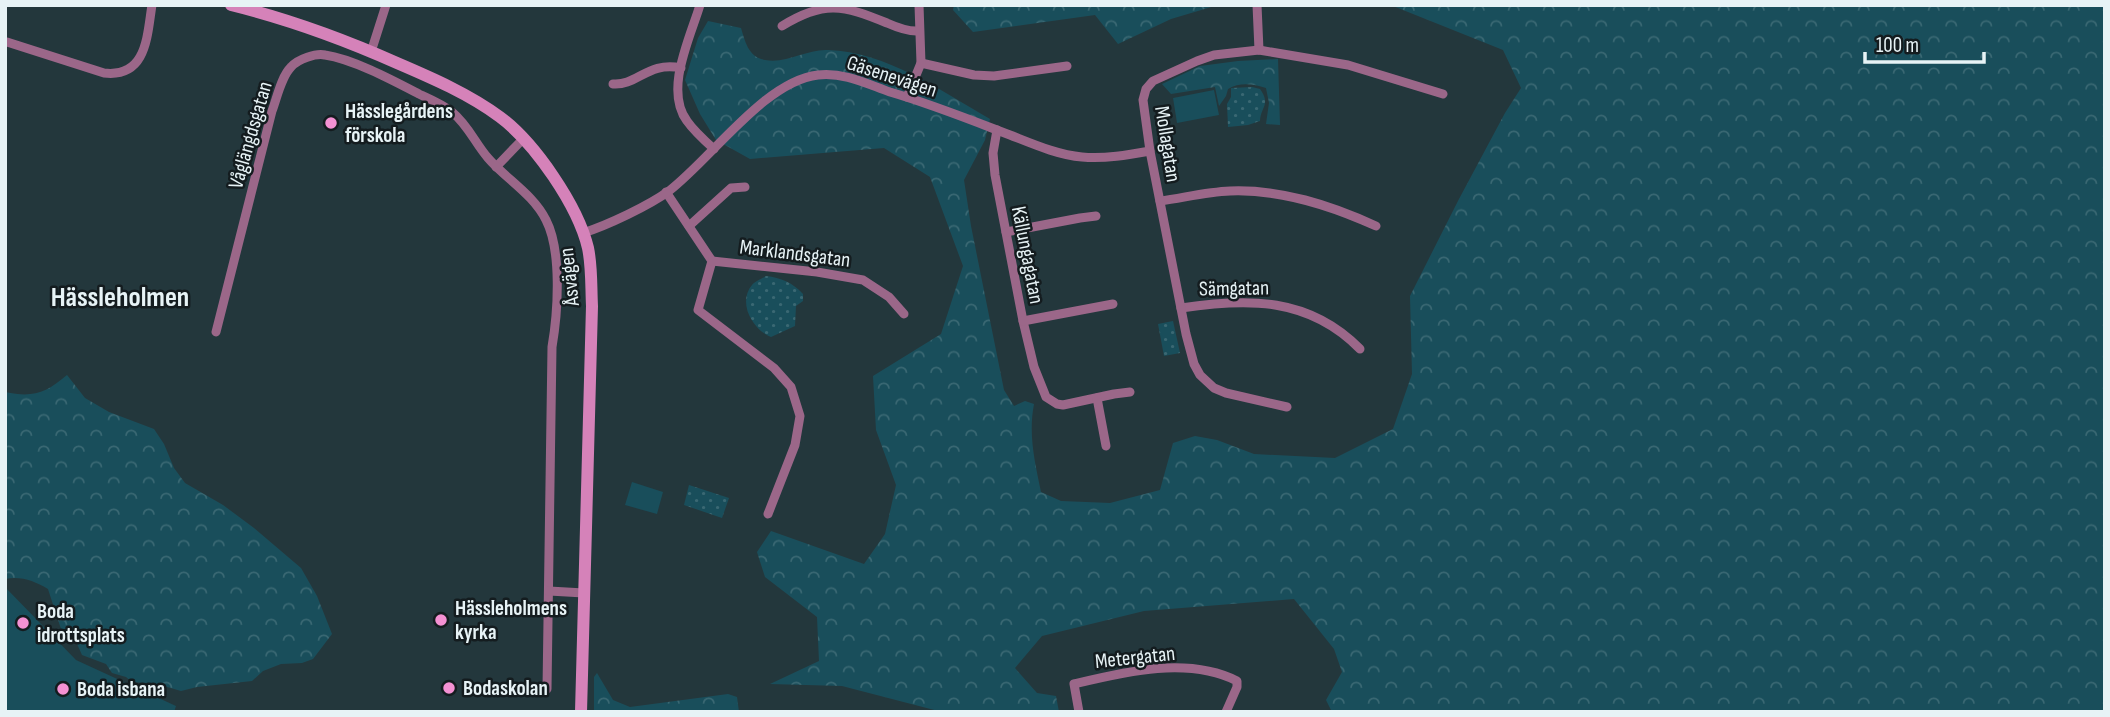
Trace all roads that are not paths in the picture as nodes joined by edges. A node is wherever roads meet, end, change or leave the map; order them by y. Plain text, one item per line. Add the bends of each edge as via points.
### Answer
1 (152, 5) edge
2 (231, 5) edge
3 (386, 5) edge
4 (700, 5) edge
5 (919, 5) edge
6 (1257, 5) edge
7 (782, 26) dead end
8 (919, 31) junction
9 (7, 42) dead end
10 (1259, 50) junction
11 (371, 52) junction
12 (921, 63) junction
13 (1067, 66) dead end
14 (681, 68) junction
15 (613, 85) dead end
16 (1443, 94) dead end
17 (907, 97) junction
18 (997, 130) junction
19 (523, 139) junction
20 (714, 149) junction
21 (1150, 151) junction
22 (496, 167) junction
23 (745, 187) dead end
24 (666, 192) junction
25 (1160, 201) junction
26 (1097, 216) dead end
27 (689, 226) junction
28 (1376, 226) dead end
29 (1006, 232) junction
30 (583, 233) junction
31 (712, 261) junction
32 (1113, 304) dead end
33 (1181, 308) junction
34 (904, 314) dead end
35 (1023, 321) junction
36 (216, 332) dead end
37 (1360, 349) dead end
38 (1130, 392) dead end
39 (1097, 398) junction
40 (1287, 407) dead end
41 (1105, 446) dead end
42 (768, 514) dead end
43 (549, 591) junction
44 (584, 593) junction
45 (547, 689) dead end
46 (581, 712) edge
47 (1079, 712) edge
48 (1226, 712) edge

1 - 9 street via 143,54 120,73 104,73
2 - 11 street, Åsvägen via 302,25
3 - 11 street
4 - 14 street
5 - 8 street
6 - 10 street
7 - 8 street via 823,8 846,8
8 - 12 street
10 - 16 street, Mollagatan via 1348,65
10 - 21 street, Mollagatan via 1214,55 1153,81 1143,100
11 - 19 street, Åsvägen via 468,97 500,117
12 - 13 street via 994,76
12 - 17 street
14 - 15 street via 658,67
14 - 20 street via 677,96 683,114
17 - 18 street, Gäsenevägen
17 - 20 street, Gäsenevägen via 850,78 803,78 764,101
18 - 21 street, Gäsenevägen via 1080,157
18 - 29 street, Källungagatan via 993,163
19 - 22 street
19 - 30 street, Åsvägen via 562,188
20 - 24 street, Gäsenevägen
21 - 25 street, Mollagatan
22 - 36 street, Våglängdsgatan via 471,131 449,110 387,77 322,54 291,66 272,111
22 - 43 street, Våglängdsgatan via 539,208 554,250
23 - 27 street via 731,188
24 - 27 street, Marklandsgatan
24 - 30 street, Gäsenevägen
25 - 28 street via 1227,191 1265,192 1314,202
25 - 33 street, Mollagatan
26 - 29 street
27 - 31 street, Marklandsgatan
29 - 35 street, Källungagatan
30 - 44 street, Åsvägen via 590,261 592,306
31 - 34 street, Marklandsgatan via 863,280 889,297
31 - 42 street, Marklandsgatan via 698,310 774,368 790,387 800,416 795,445
32 - 35 street
33 - 37 street, Sämgatan via 1222,302 1278,304 1310,315
33 - 40 street, Mollagatan via 1194,364 1206,382 1227,393
35 - 39 street, Källungagatan via 1046,397 1057,404
38 - 39 street
39 - 41 street
43 - 44 street
43 - 45 street, Våglängdsgatan
44 - 46 street, Åsvägen
47 - 48 street, Metergatan via 1074,684 1156,669 1210,671 1237,681

